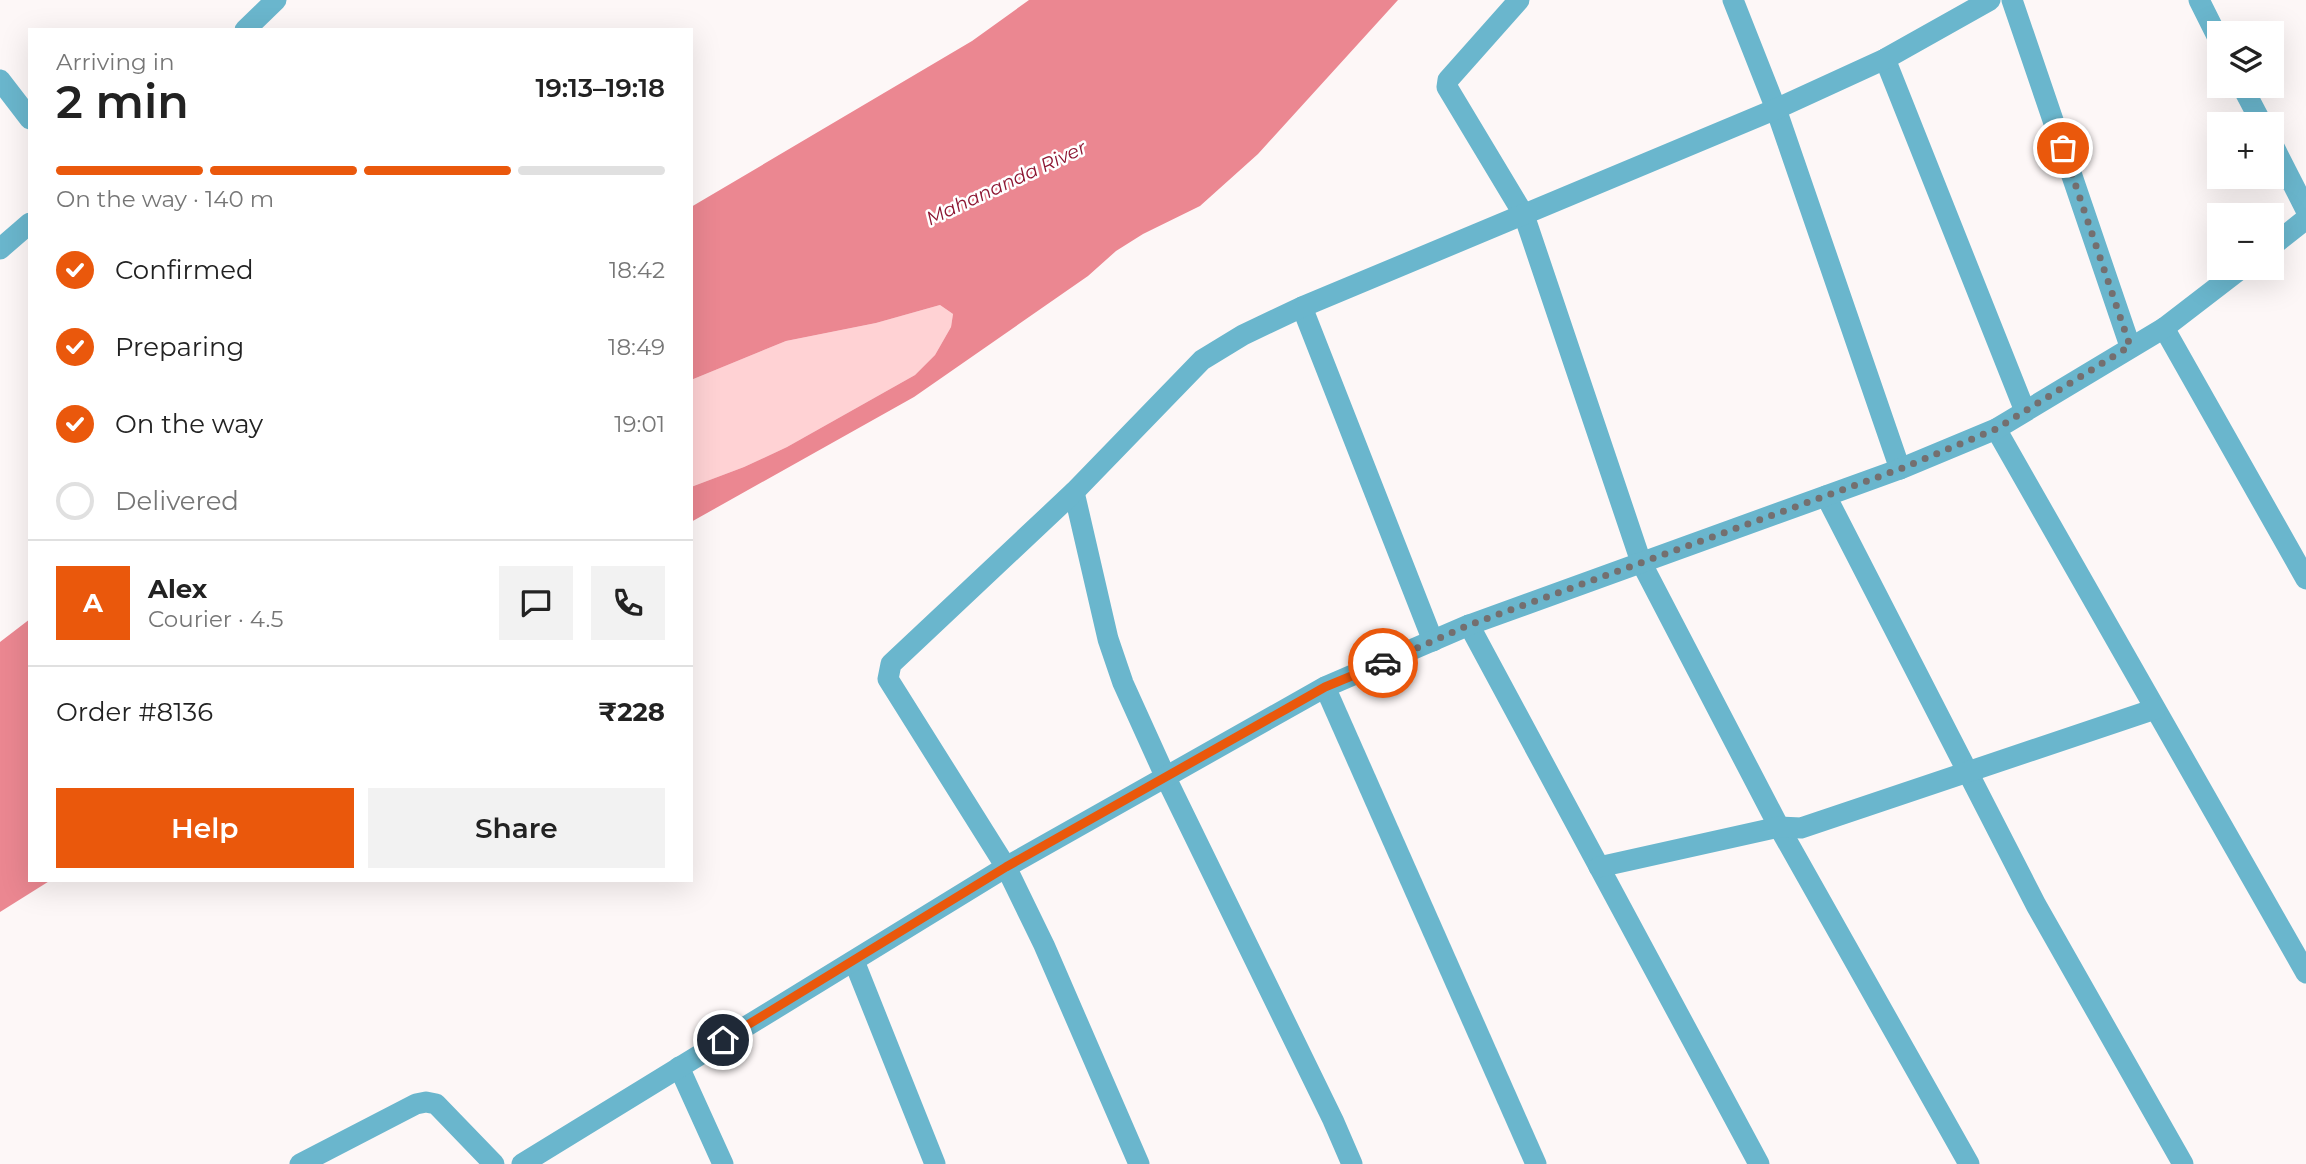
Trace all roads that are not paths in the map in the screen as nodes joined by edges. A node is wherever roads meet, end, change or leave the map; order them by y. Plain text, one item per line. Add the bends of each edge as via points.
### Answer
1 (1519, 0) edge
2 (1733, 0) edge
3 (1990, 0) edge
4 (2012, 0) edge
5 (2199, 0) edge
6 (263, 5) edge
7 (2210, 21) edge
8 (246, 28) edge
9 (1885, 59) junction
10 (0, 80) edge
11 (1776, 109) junction
12 (28, 116) edge
13 (2284, 167) edge
14 (2306, 210) edge
15 (1524, 215) junction
16 (2306, 219) edge
17 (28, 225) edge
18 (2284, 236) edge
19 (0, 249) edge
20 (2226, 280) edge
21 (1302, 307) junction
22 (2164, 328) junction
23 (2130, 346) junction
24 (2025, 411) junction
25 (1996, 429) junction
26 (1900, 469) junction
27 (1074, 492) junction
28 (1826, 496) junction
29 (1641, 562) junction
30 (2306, 579) edge
31 (1469, 625) junction
32 (1433, 641) junction
33 (1325, 687) junction
34 (2155, 709) junction
35 (1969, 773) junction
36 (1166, 778) junction
37 (1779, 827) junction
38 (1006, 867) junction
39 (1599, 867) junction
40 (854, 961) junction
41 (2306, 973) edge
42 (679, 1067) junction
43 (300, 1164) edge
44 (494, 1164) edge
45 (522, 1164) edge
46 (723, 1164) edge
47 (935, 1164) edge
48 (1139, 1164) edge
49 (1352, 1164) edge
50 (1536, 1164) edge
51 (1759, 1164) edge
52 (1969, 1164) edge
53 (2183, 1164) edge

1 - 15 street via 1446,83
2 - 11 street
3 - 9 street
4 - 23 street
5 - 7 street
6 - 8 street
9 - 11 street
9 - 24 street
10 - 12 street
11 - 15 street
11 - 26 street
13 - 14 street
15 - 21 street
15 - 29 street
16 - 18 street
17 - 19 street
20 - 22 street
21 - 27 street via 1202,360
21 - 32 street
22 - 23 street
22 - 30 street
23 - 24 street
24 - 25 street
25 - 26 street
25 - 34 street
26 - 28 street
27 - 36 street via 1114,662
27 - 38 street via 891,664 888,672 888,679
28 - 29 street
28 - 35 street
29 - 31 street
29 - 37 street
31 - 32 street
31 - 39 street
32 - 33 street
33 - 36 street
33 - 50 street
34 - 35 street
34 - 41 street
35 - 37 street via 1801,828
35 - 53 street via 2036,905
36 - 38 street
36 - 49 street
37 - 39 street
37 - 52 street
38 - 40 street
38 - 48 street
39 - 51 street
40 - 42 street
40 - 47 street
42 - 45 street
42 - 46 street
43 - 44 street via 426,1102 436,1104

